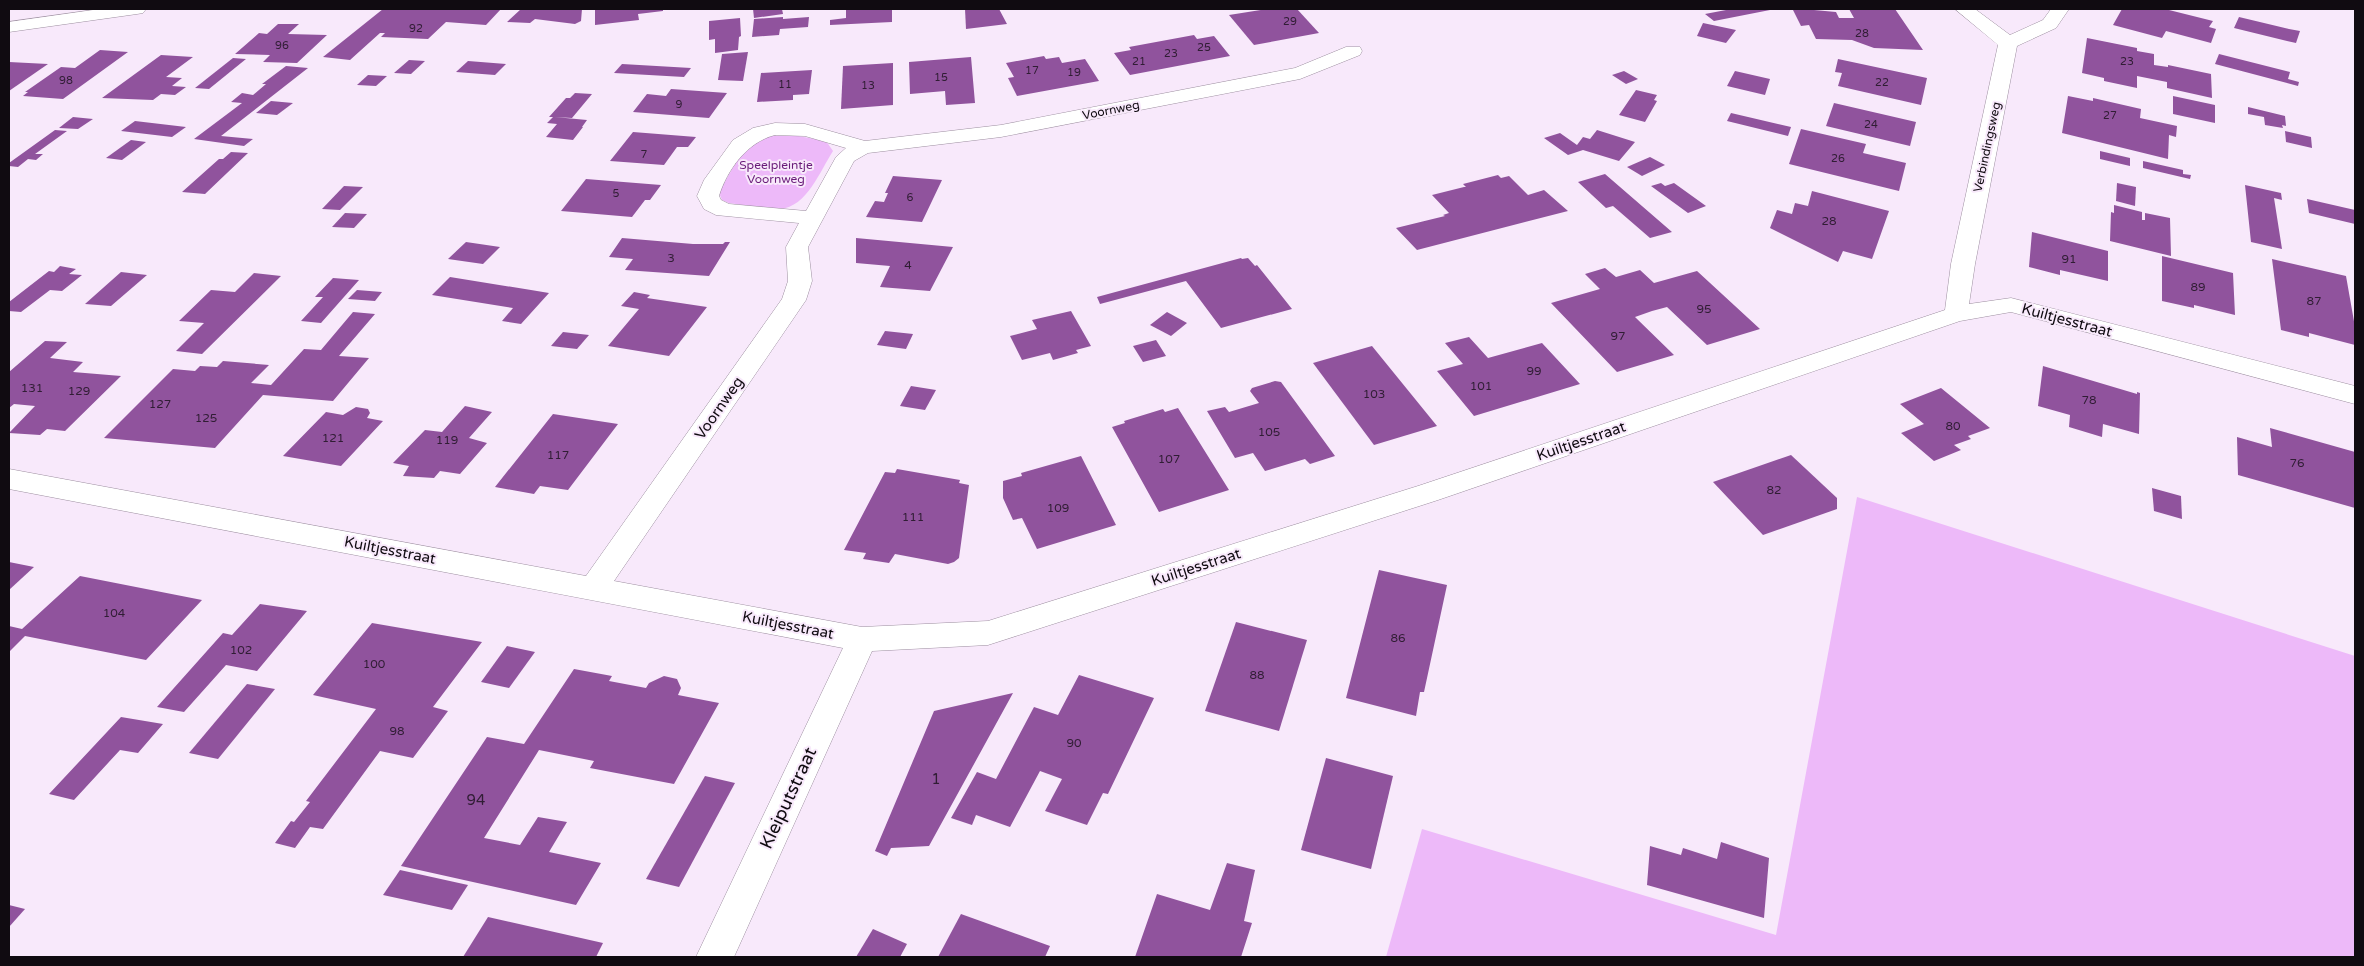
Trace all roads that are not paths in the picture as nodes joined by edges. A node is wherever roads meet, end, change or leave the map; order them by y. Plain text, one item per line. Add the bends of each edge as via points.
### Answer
1 (137, 9) edge
2 (1964, 9) edge
3 (2060, 9) edge
4 (9, 27) edge
5 (2008, 43) junction
6 (1353, 51) dead end
7 (864, 147) junction
8 (813, 218) junction
9 (1956, 314) junction
10 (2355, 395) edge
11 (9, 479) edge
12 (593, 588) junction
13 (862, 639) junction
14 (715, 957) edge

1 - 4 street
2 - 5 street
3 - 5 street via 2050,24
5 - 9 street, Verbindingsweg via 1963,264
6 - 7 street, Voornweg via 1300,73 1000,131
7 - 8 street, Voornweg via 846,157
7 - 8 street, Voornweg via 828,134 790,129 760,133 746,139 737,148 710,186 708,196 712,204 724,210
8 - 12 street, Voornweg via 797,247 800,282 794,300
9 - 10 street, Kuiltjesstraat via 2011,305
9 - 13 street, Kuiltjesstraat via 1428,493 988,633
11 - 12 street, Kuiltjesstraat
12 - 13 street, Kuiltjesstraat
13 - 14 street, Kleiputstraat

